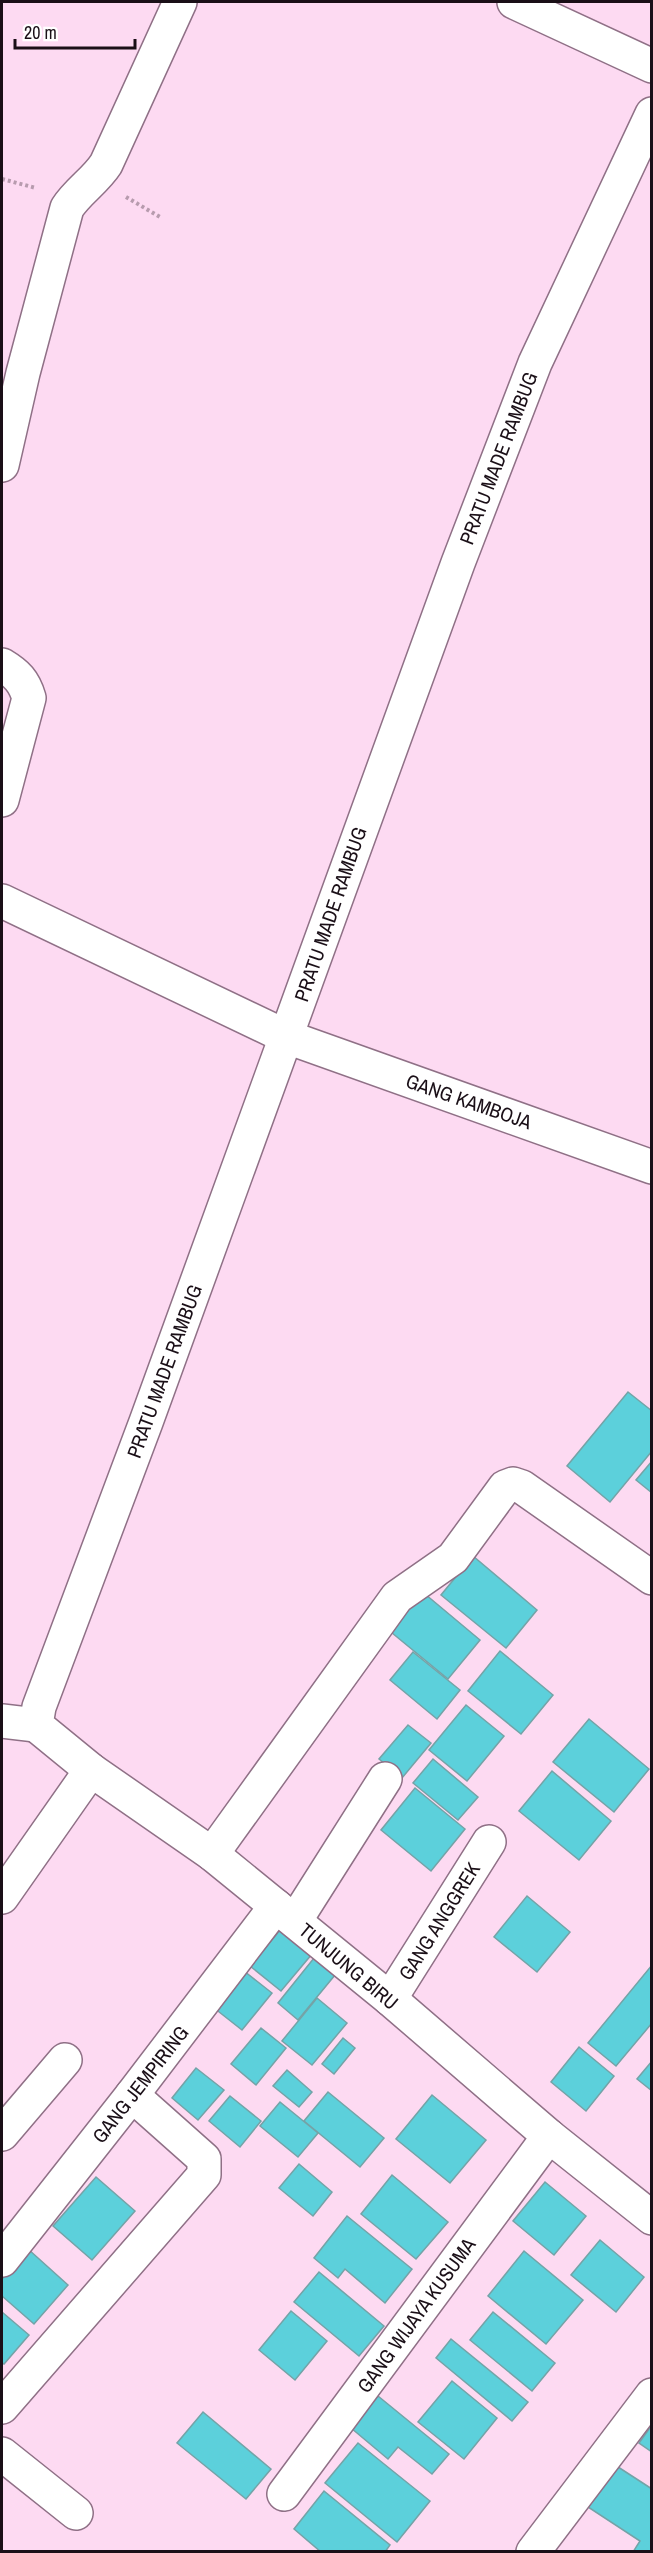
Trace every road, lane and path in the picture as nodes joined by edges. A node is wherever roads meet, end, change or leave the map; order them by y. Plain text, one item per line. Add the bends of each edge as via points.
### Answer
1 (180, 2) edge
2 (514, 2) edge
3 (651, 66) edge
4 (651, 114) edge
5 (2, 465) edge
6 (2, 665) edge
7 (2, 800) edge
8 (2, 901) edge
9 (287, 1037) junction
10 (651, 1167) edge
11 (651, 1578) edge
12 (2, 1721) edge
13 (36, 1725) junction
14 (91, 1770) junction
15 (385, 1779) dead end
16 (489, 1842) dead end
17 (212, 1854) junction
18 (2, 1897) edge
19 (286, 1914) junction
20 (390, 1999) junction
21 (65, 2060) dead end
22 (132, 2095) junction
23 (2, 2134) edge
24 (549, 2136) junction
25 (651, 2218) edge
26 (2, 2260) edge
27 (651, 2395) edge
28 (2, 2407) edge
29 (2, 2454) edge
30 (284, 2494) dead end
31 (76, 2513) dead end
32 (533, 2552) edge

1 - 5 street via 106,164 67,208
2 - 3 street
4 - 9 street, PRATU MADE RAMBUG via 535,363 412,685
6 - 7 street via 17,674 29,698
8 - 9 street, GANG KAMBOJA
9 - 10 street, GANG KAMBOJA
9 - 13 street, PRATU MADE RAMBUG via 39,1707
11 - 17 street via 522,1487 505,1487 453,1558 398,1598
12 - 13 street
13 - 14 street, TUNJUNG BIRU
14 - 17 street, TUNJUNG BIRU
14 - 18 street
15 - 19 street, GANG JEMPIRING
16 - 20 street, GANG ANGGREK
17 - 19 street, TUNJUNG BIRU
19 - 20 street, TUNJUNG BIRU
19 - 22 street, GANG JEMPIRING
20 - 24 street, TUNJUNG BIRU
21 - 23 street
22 - 26 street, GANG JEMPIRING
22 - 28 street via 204,2159 204,2175
24 - 25 street, TUNJUNG BIRU
24 - 30 street, GANG WIJAYA KUSUMA
27 - 32 street
29 - 31 street

